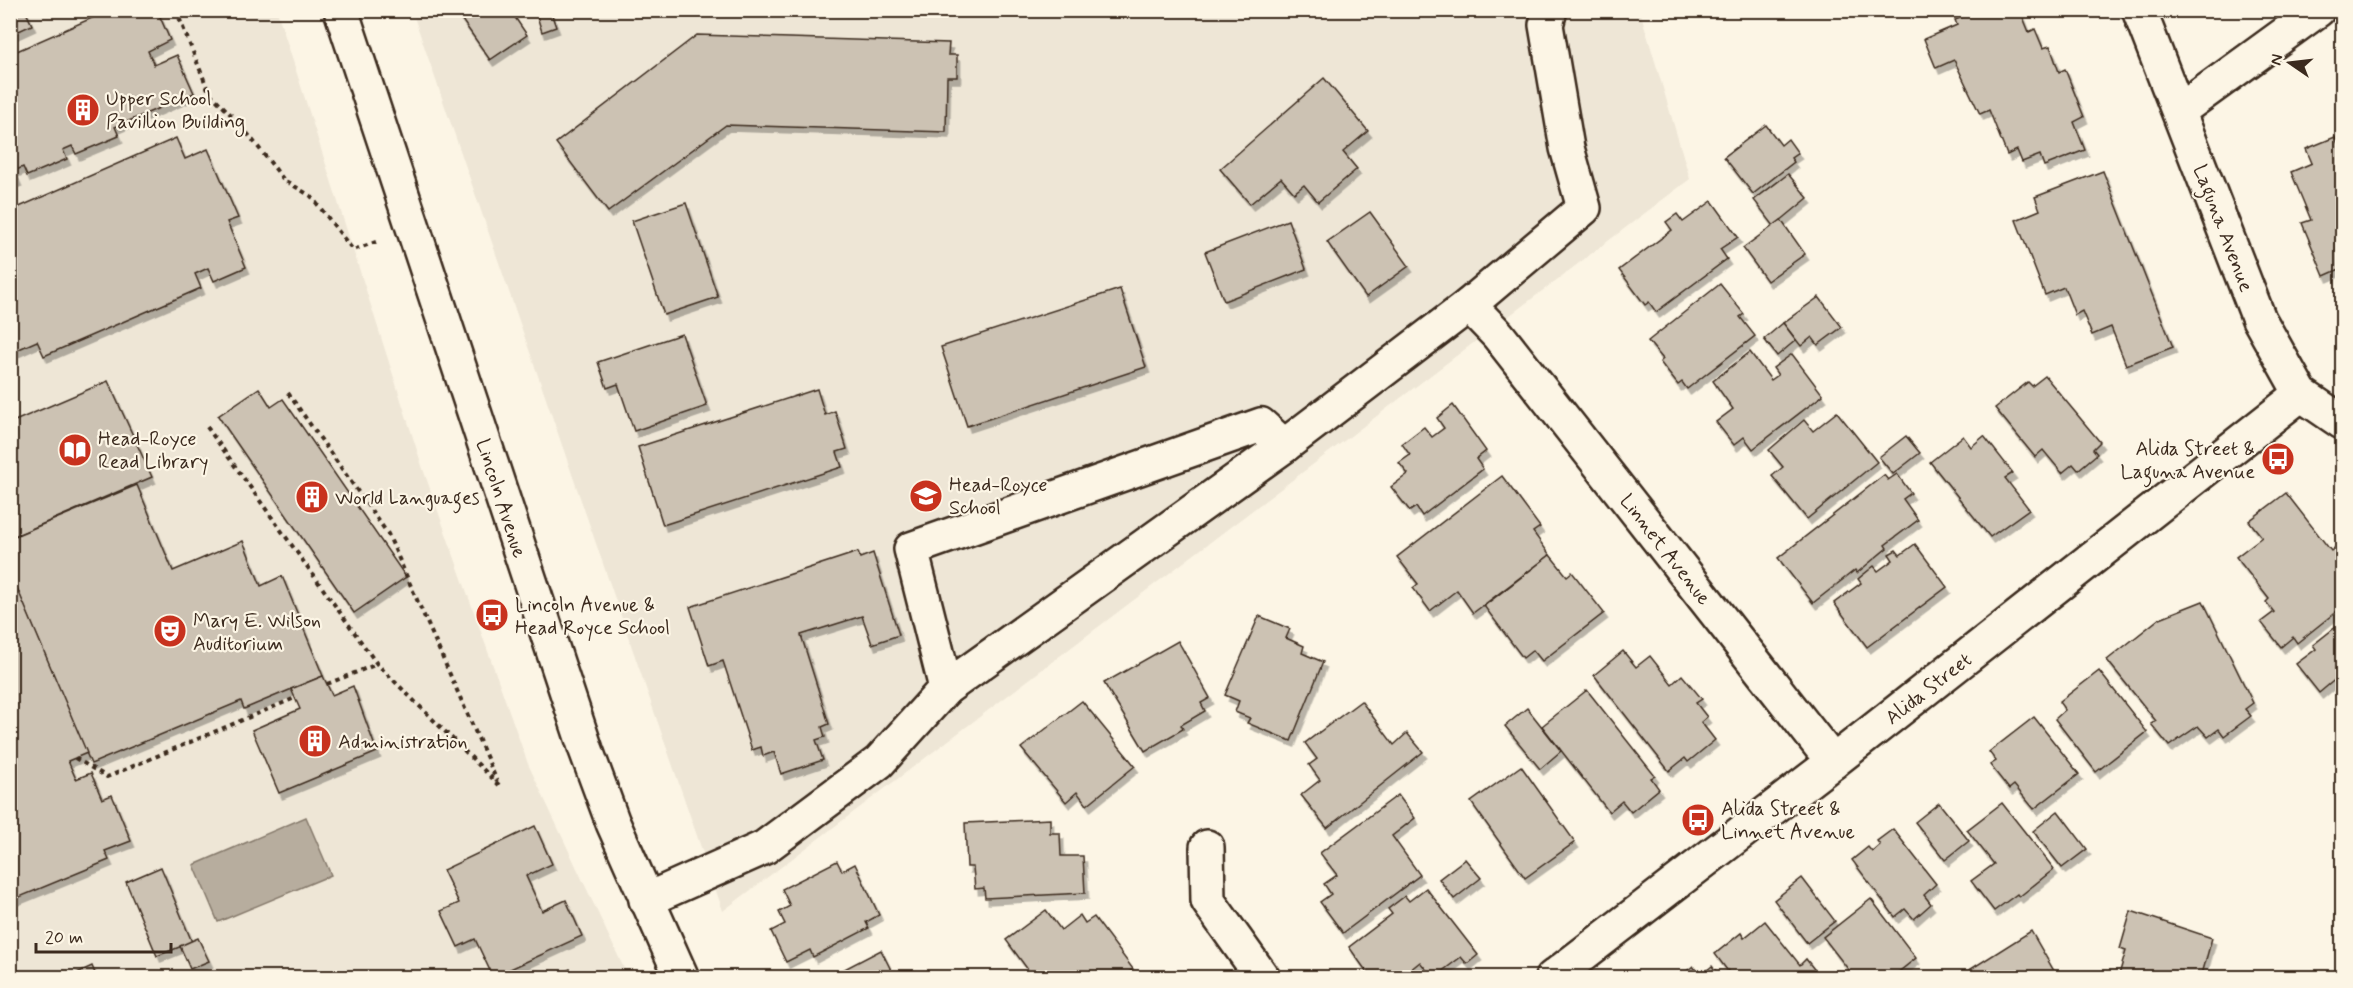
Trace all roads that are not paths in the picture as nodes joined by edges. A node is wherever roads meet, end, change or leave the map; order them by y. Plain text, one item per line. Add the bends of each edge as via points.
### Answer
1 (341, 10) edge
2 (1550, 10) edge
3 (2139, 10) edge
4 (2318, 10) edge
5 (2179, 111) junction
6 (1469, 305) junction
7 (2301, 394) junction
8 (2343, 422) edge
9 (1284, 446) junction
10 (946, 688) junction
11 (1833, 762) junction
12 (1207, 847) dead end
13 (646, 900) junction
14 (682, 978) edge
15 (1263, 978) edge
16 (1552, 978) edge

1 - 13 street, Lincoln Avenue via 586,750
2 - 6 street via 1546,25 1567,148 1584,208
3 - 5 street, Laguna Avenue
4 - 5 street
5 - 7 street, Laguna Avenue via 2259,320
6 - 9 street
6 - 11 street, Linnet Avenue via 1498,335
7 - 8 street, Laguna Avenue
7 - 11 street, Alida Street
9 - 10 street
9 - 10 street via 1262,425 911,549
10 - 13 street via 879,762 765,847
11 - 16 street, Alida Street
12 - 15 street via 1208,901
13 - 14 street, Lincoln Avenue

